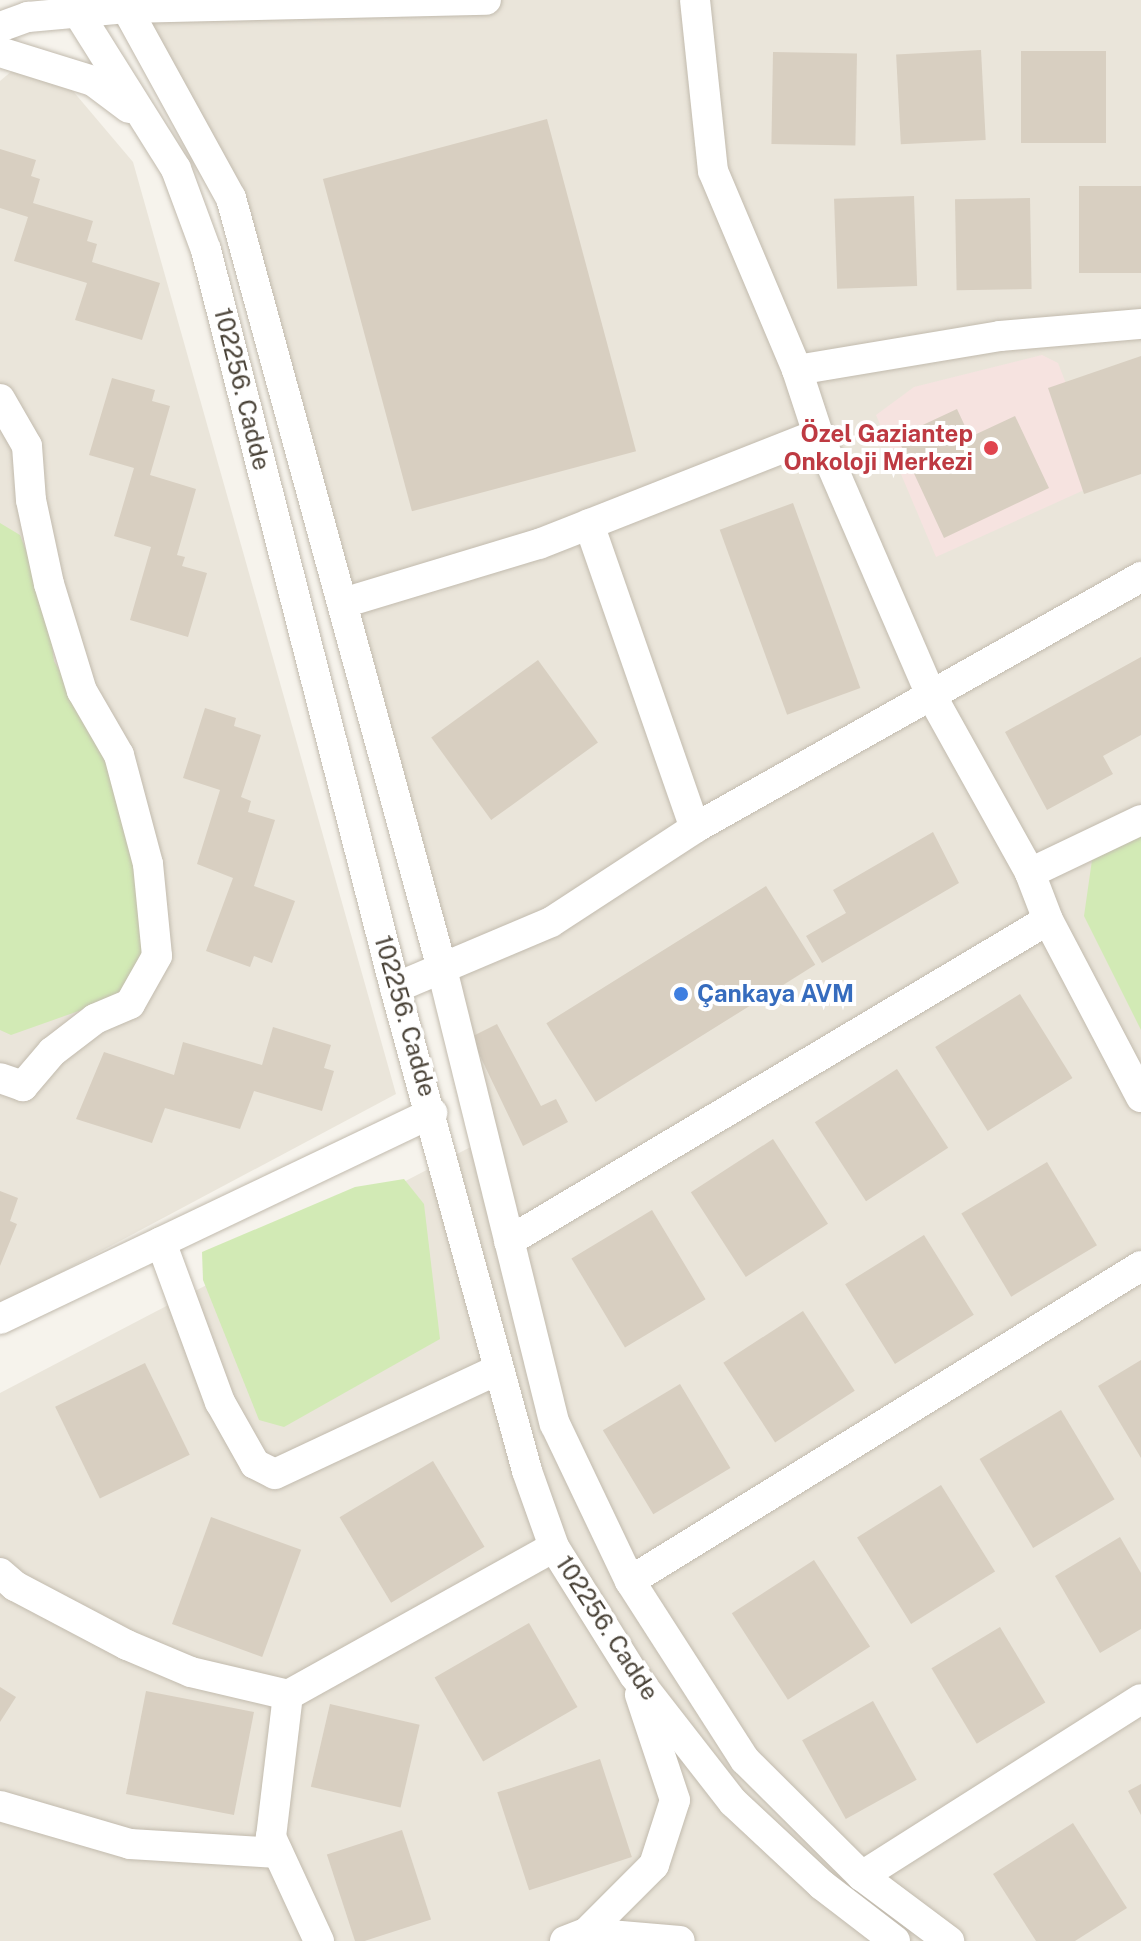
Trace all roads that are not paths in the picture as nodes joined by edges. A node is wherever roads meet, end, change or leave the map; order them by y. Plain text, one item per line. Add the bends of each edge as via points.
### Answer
1 (486, 0) edge
2 (695, 0) edge
3 (125, 4) edge
4 (74, 8) edge
5 (0, 27) edge
6 (0, 52) edge
7 (144, 119) junction
8 (1141, 324) edge
9 (797, 370) junction
10 (0, 399) edge
11 (818, 434) junction
12 (589, 524) junction
13 (1141, 577) edge
14 (343, 603) junction
15 (930, 693) junction
16 (1141, 820) edge
17 (695, 828) junction
18 (1030, 873) junction
19 (1048, 920) junction
20 (442, 969) junction
21 (395, 988) junction
22 (0, 1078) edge
23 (1141, 1097) edge
24 (432, 1113) junction
25 (509, 1241) junction
26 (161, 1242) junction
27 (1141, 1266) edge
28 (0, 1319) edge
29 (499, 1369) junction
30 (554, 1547) junction
31 (0, 1573) edge
32 (630, 1581) junction
33 (634, 1675) junction
34 (288, 1695) junction
35 (1141, 1699) edge
36 (0, 1806) edge
37 (278, 1853) junction
38 (862, 1876) junction
39 (575, 1937) edge
40 (319, 1941) edge
41 (680, 1941) edge
42 (895, 1941) edge
43 (949, 1941) edge

1 - 3 street
2 - 9 street via 713,171
3 - 4 street
3 - 14 street, 102256. Cadde via 231,198
4 - 5 street
4 - 7 street, 102256. Cadde
6 - 7 street via 93,81
7 - 21 street, 102256. Cadde via 176,169 206,250
8 - 9 street via 1000,336
9 - 11 street
10 - 22 street via 27,446 31,500 49,584 82,691 119,755 148,864 157,956 130,1004 95,1019 62,1043 23,1086
11 - 12 street
11 - 15 street
12 - 14 street
12 - 17 street
13 - 15 street
14 - 20 street, 102256. Cadde
15 - 17 street
15 - 18 street
16 - 18 street
17 - 20 street via 551,922
18 - 19 street
19 - 23 street
19 - 25 street
20 - 21 street
20 - 25 street, 102256. Cadde
21 - 24 street, 102256. Cadde
24 - 26 street
24 - 29 street, 102256. Cadde
25 - 32 street, 102256. Cadde via 555,1424
26 - 28 street
26 - 29 street via 220,1402 255,1464 275,1474
27 - 32 street
29 - 30 street, 102256. Cadde
30 - 33 street, 102256. Cadde
30 - 34 street
31 - 34 street via 127,1645 191,1672
32 - 38 street, 102256. Cadde via 745,1760
33 - 39 street via 675,1800 654,1865
33 - 42 street, 102256. Cadde via 733,1802 822,1885
34 - 37 street via 271,1837
35 - 38 street
36 - 37 street via 130,1844
37 - 40 street
38 - 43 street, 102256. Cadde
39 - 41 street

